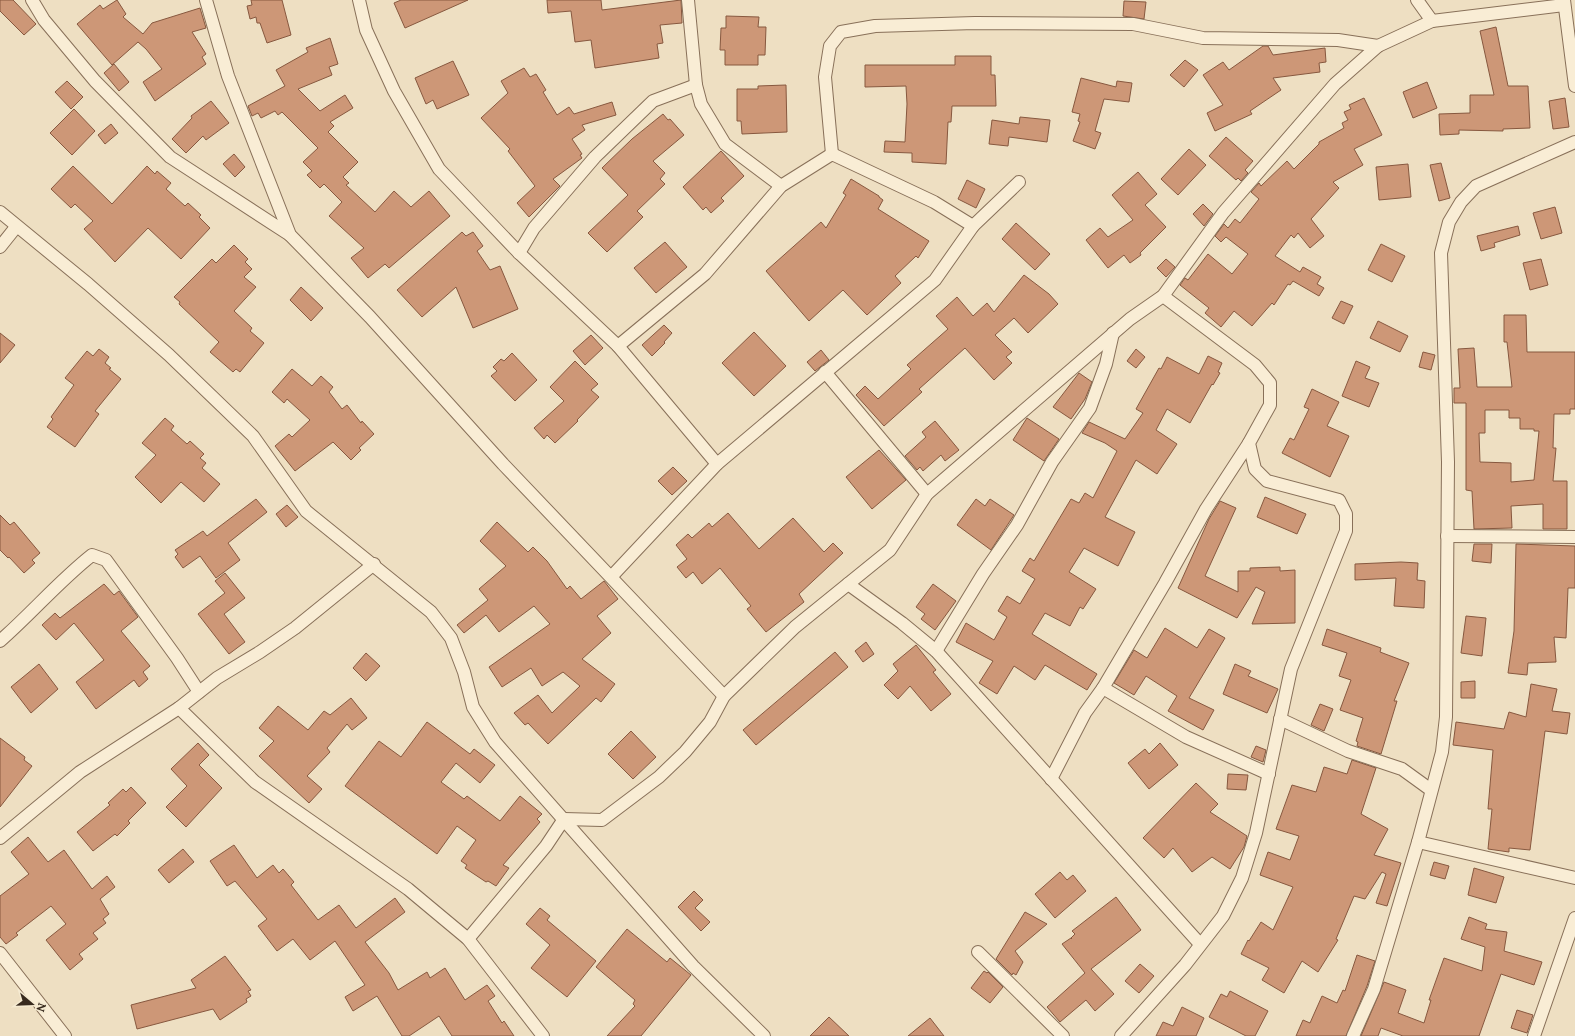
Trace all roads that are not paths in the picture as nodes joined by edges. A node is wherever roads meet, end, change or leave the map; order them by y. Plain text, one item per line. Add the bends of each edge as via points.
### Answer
1 (32, 0) edge
2 (206, 0) edge
3 (359, 0) edge
4 (688, 0) edge
5 (1417, 0) edge
6 (1564, 2) edge
7 (1432, 21) junction
8 (1378, 46) junction
9 (696, 85) junction
10 (1575, 86) edge
11 (1575, 142) edge
12 (832, 154) junction
13 (1019, 182) dead end
14 (781, 186) junction
15 (0, 212) edge
16 (973, 226) junction
17 (16, 227) junction
18 (290, 235) junction
19 (0, 247) edge
20 (519, 253) junction
21 (1163, 296) junction
22 (1113, 334) junction
23 (618, 346) junction
24 (825, 372) junction
25 (1249, 444) junction
26 (717, 464) junction
27 (927, 494) junction
28 (1447, 536) junction
29 (1575, 537) edge
30 (374, 564) junction
31 (612, 576) junction
32 (848, 584) junction
33 (0, 641) edge
34 (936, 651) junction
35 (1103, 688) junction
36 (199, 692) junction
37 (724, 696) junction
38 (179, 708) junction
39 (1280, 719) junction
40 (1269, 774) junction
41 (1051, 779) junction
42 (1431, 790) junction
43 (564, 819) junction
44 (0, 838) edge
45 (1418, 842) junction
46 (1575, 878) edge
47 (1575, 918) edge
48 (468, 939) junction
49 (1200, 944) junction
50 (978, 952) dead end
51 (0, 953) edge
52 (65, 1036) edge
53 (543, 1036) edge
54 (764, 1036) edge
55 (1063, 1036) edge
56 (1121, 1036) edge
57 (1353, 1036) edge
58 (1534, 1036) edge

1 - 18 street via 44,20 95,81 170,157
2 - 18 street via 228,76
3 - 20 street via 366,30 394,91 439,169
4 - 9 street
5 - 7 street
6 - 7 street
6 - 10 street
7 - 8 street
8 - 12 street via 1338,40 1203,38 1133,24 975,23 875,26 840,32 830,46 825,77
8 - 21 street via 1334,84 1228,207
9 - 14 street via 701,104 725,144
9 - 20 street via 653,101 595,157 534,228
11 - 28 street via 1476,186 1461,202 1449,222 1441,253 1448,462
12 - 14 street
12 - 16 street via 934,202
13 - 16 street
14 - 23 street via 706,274
15 - 17 street
16 - 24 street via 935,280
17 - 19 street
17 - 30 street via 88,284 169,355 253,436 306,511
18 - 31 street via 370,317 503,464
20 - 23 street
21 - 22 street
21 - 25 street via 1255,365 1270,383 1270,405
22 - 27 street
22 - 34 street via 1106,364 1090,408 1052,462 1018,525 983,574
23 - 26 street
24 - 26 street
24 - 27 street
25 - 35 street via 1206,508
25 - 39 street via 1255,469 1267,481 1340,500 1346,514 1346,532 1291,669
26 - 31 street
27 - 32 street via 890,550
28 - 29 street
28 - 42 street via 1446,717 1442,752
30 - 36 street via 295,628
30 - 43 street via 431,612 450,638 464,672 473,707 495,742
31 - 37 street
32 - 34 street
32 - 37 street via 795,627
33 - 36 street via 92,555 106,560
34 - 41 street
35 - 40 street via 1186,737
35 - 41 street via 1085,713
36 - 38 street
37 - 43 street via 710,722 685,752 659,777 602,820
38 - 44 street via 80,772
38 - 48 street via 255,782 408,889
39 - 40 street
39 - 42 street via 1348,752 1402,769
40 - 49 street via 1256,833 1242,878 1223,916
41 - 49 street
42 - 45 street
43 - 48 street via 546,846
43 - 54 street via 693,966
45 - 46 street
45 - 57 street via 1374,990
47 - 58 street
48 - 53 street
49 - 56 street
50 - 55 street
51 - 52 street

